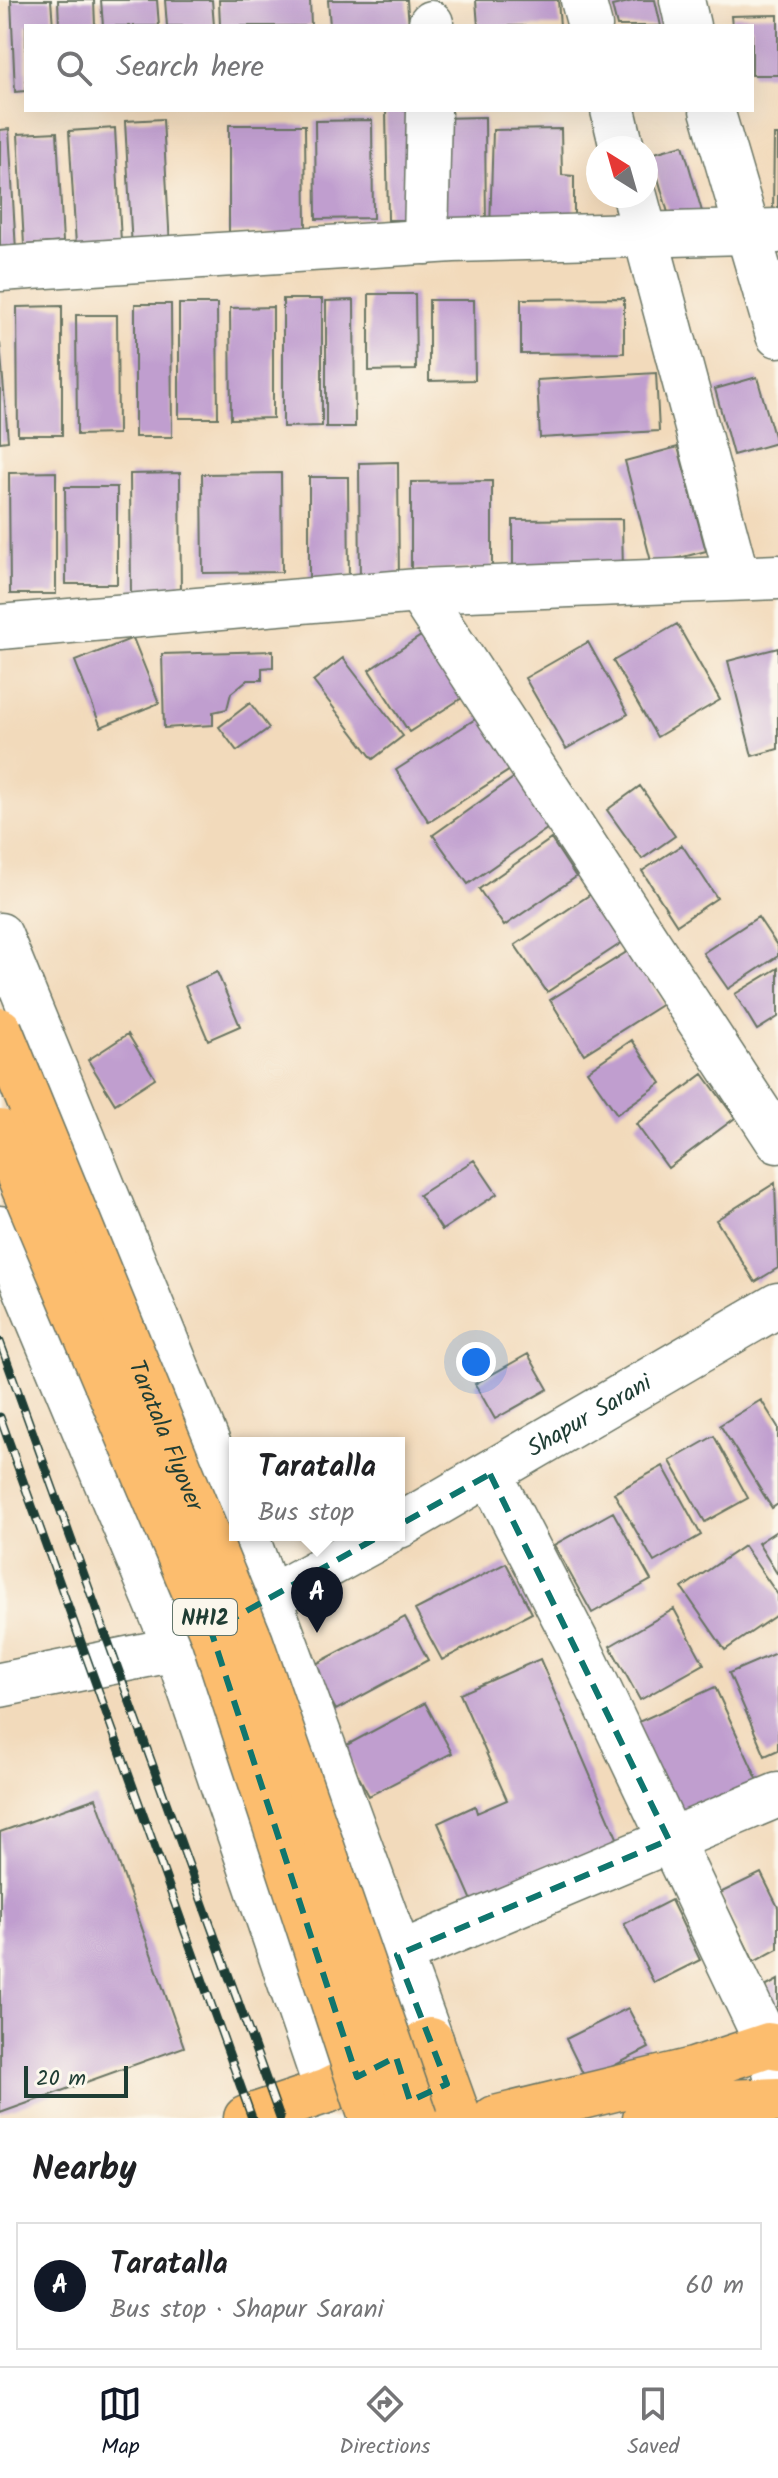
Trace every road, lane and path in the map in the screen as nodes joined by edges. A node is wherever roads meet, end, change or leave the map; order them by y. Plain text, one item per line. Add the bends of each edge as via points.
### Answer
1 (583, 0) edge
2 (682, 0) edge
3 (589, 24) edge
4 (688, 24) edge
5 (429, 112) edge
6 (613, 112) edge
7 (713, 112) edge
8 (619, 136) edge
9 (640, 216) edge
10 (763, 232) edge
11 (426, 242) junction
12 (0, 269) edge
13 (778, 335) edge
14 (758, 577) edge
15 (418, 591) junction
16 (0, 627) edge
17 (0, 935) edge
18 (0, 1030) edge
19 (0, 1132) edge
20 (778, 1141) edge
21 (0, 1228) edge
22 (778, 1305) edge
23 (490, 1474) junction
24 (229, 1494) edge
25 (405, 1523) edge
26 (248, 1541) edge
27 (374, 1541) edge
28 (272, 1599) junction
29 (176, 1649) junction
30 (0, 1685) edge
31 (778, 1795) edge
32 (669, 1840) junction
33 (397, 1955) junction
34 (431, 2040) junction
35 (775, 2058) edge
36 (778, 2100) edge
37 (453, 2101) edge
38 (333, 2105) edge
39 (246, 2118) edge
40 (373, 2118) edge
41 (416, 2118) edge
42 (495, 2118) edge
43 (645, 2118) edge

1 - 3 street
2 - 4 street
5 - 11 street
6 - 8 street
7 - 10 street
9 - 10 street
9 - 11 street
9 - 14 street
10 - 13 street
11 - 12 street
14 - 15 street
15 - 16 street
15 - 20 street
17 - 24 street
18 - 41 main road, Taratala Flyover / NH12, bridge via 251,1642
19 - 40 main road, Taratala Flyover / NH12, bridge via 213,1636
21 - 29 street
22 - 23 street, Shapur Sarani
23 - 25 street, Shapur Sarani
23 - 32 street
26 - 28 street
27 - 28 street
28 - 29 street
28 - 33 street
29 - 30 street
29 - 38 street
31 - 32 street
32 - 33 street
32 - 35 street
33 - 34 street
34 - 37 main road
34 - 38 main road
35 - 42 main road via 678,2074
36 - 43 main road via 700,2103
37 - 40 main road
38 - 39 main road

